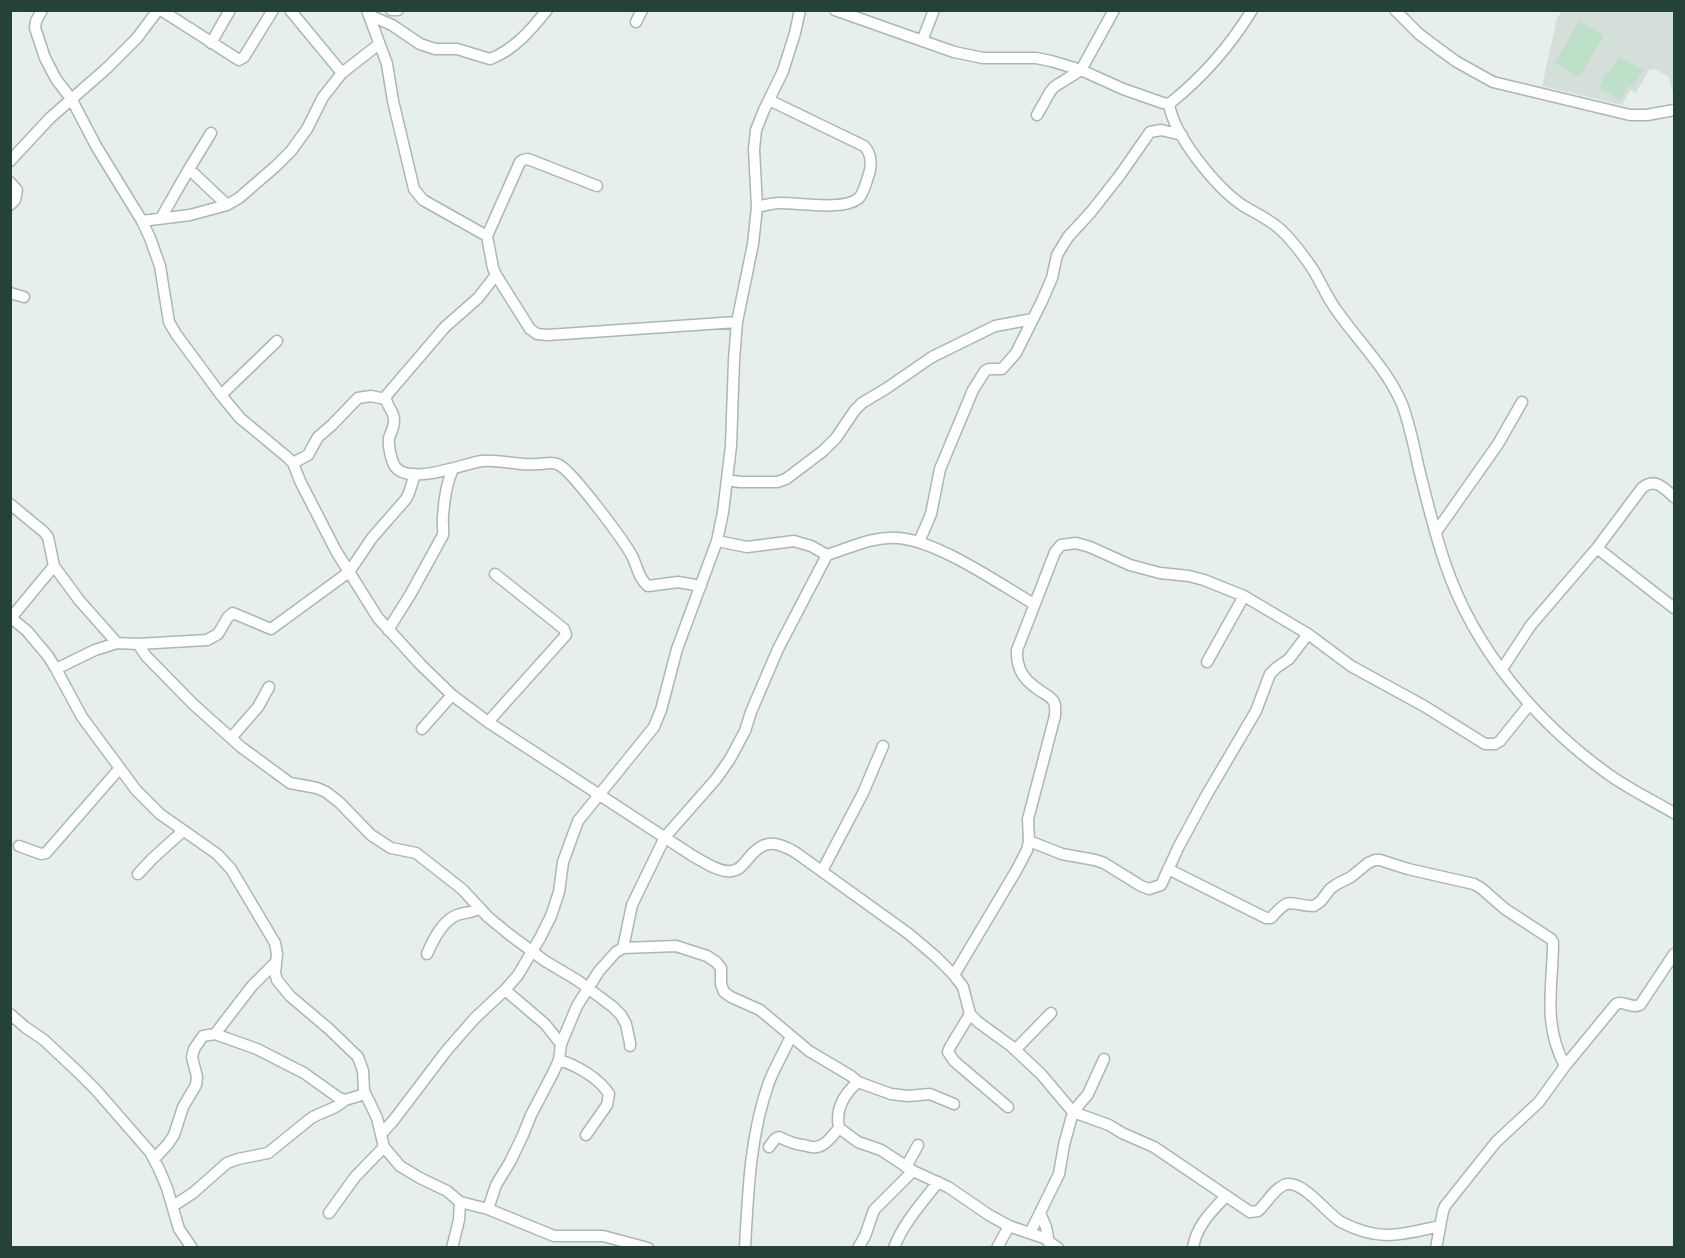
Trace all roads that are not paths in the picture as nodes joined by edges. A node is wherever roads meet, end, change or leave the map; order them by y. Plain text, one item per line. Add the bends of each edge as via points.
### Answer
1 (42, 10) edge
2 (160, 10) edge
3 (230, 10) edge
4 (273, 10) edge
5 (290, 10) edge
6 (391, 10) edge
7 (398, 10) edge
8 (547, 10) edge
9 (642, 10) edge
10 (800, 10) edge
11 (835, 10) edge
12 (934, 10) edge
13 (1114, 10) edge
14 (1252, 10) edge
15 (1395, 10) edge
16 (368, 13) edge
17 (636, 22) dead end
18 (922, 41) junction
19 (211, 43) junction
20 (379, 44) junction
21 (1081, 70) junction
22 (342, 73) junction
23 (72, 100) junction
24 (769, 100) junction
25 (1169, 104) junction
26 (1674, 110) edge
27 (1037, 115) dead end
28 (212, 134) dead end
29 (1182, 135) junction
30 (10, 162) edge
31 (189, 169) junction
32 (10, 182) edge
33 (597, 186) dead end
34 (10, 205) edge
35 (227, 205) junction
36 (757, 207) junction
37 (161, 218) junction
38 (142, 221) junction
39 (487, 236) junction
40 (496, 275) junction
41 (10, 292) edge
42 (24, 297) dead end
43 (1033, 319) junction
44 (737, 322) junction
45 (277, 341) dead end
46 (221, 395) junction
47 (385, 399) junction
48 (1522, 402) dead end
49 (293, 463) junction
50 (453, 469) junction
51 (415, 474) junction
52 (727, 480) junction
53 (1674, 497) edge
54 (10, 504) edge
55 (1436, 532) junction
56 (717, 541) junction
57 (919, 542) junction
58 (1597, 548) junction
59 (827, 555) junction
60 (54, 566) junction
61 (349, 572) junction
62 (495, 574) dead end
63 (700, 586) junction
64 (1244, 596) junction
65 (1034, 604) junction
66 (1674, 608) edge
67 (11, 618) edge
68 (388, 630) junction
69 (1308, 634) junction
70 (117, 643) junction
71 (138, 644) junction
72 (1206, 662) dead end
73 (56, 669) junction
74 (1502, 669) junction
75 (268, 687) dead end
76 (452, 695) junction
77 (1529, 705) junction
78 (488, 722) junction
79 (422, 729) dead end
80 (231, 738) junction
81 (883, 746) dead end
82 (120, 768) junction
83 (599, 794) junction
84 (1674, 813) edge
85 (183, 831) junction
86 (665, 837) junction
87 (1029, 841) junction
88 (19, 846) dead end
89 (1168, 869) junction
90 (822, 871) junction
91 (138, 874) dead end
92 (480, 908) junction
93 (623, 948) junction
94 (532, 951) junction
95 (427, 954) dead end
96 (1674, 954) edge
97 (276, 962) junction
98 (954, 975) junction
99 (588, 988) junction
100 (505, 990) junction
101 (1051, 1013) dead end
102 (10, 1014) edge
103 (970, 1014) junction
104 (215, 1034) junction
105 (791, 1036) junction
106 (561, 1044) junction
107 (630, 1047) dead end
108 (1015, 1050) junction
109 (1104, 1059) dead end
110 (559, 1060) junction
111 (1565, 1066) junction
112 (858, 1082) junction
113 (365, 1094) junction
114 (345, 1100) junction
115 (954, 1104) dead end
116 (1008, 1107) dead end
117 (1073, 1112) junction
118 (839, 1128) junction
119 (381, 1134) junction
120 (586, 1136) dead end
121 (918, 1145) dead end
122 (384, 1147) junction
123 (769, 1147) dead end
124 (154, 1159) junction
125 (909, 1169) junction
126 (938, 1182) junction
127 (1226, 1196) junction
128 (460, 1202) junction
129 (173, 1206) junction
130 (488, 1209) junction
131 (329, 1213) dead end
132 (1040, 1213) junction
133 (1009, 1226) junction
134 (1440, 1226) junction
135 (1030, 1233) junction
136 (1054, 1245) edge
137 (192, 1248) edge
138 (452, 1248) edge
139 (648, 1248) edge
140 (745, 1248) edge
141 (858, 1248) edge
142 (894, 1248) edge
143 (997, 1248) edge
144 (1194, 1248) edge
145 (1436, 1248) edge

1 - 23 street via 35,28 39,42 56,79
2 - 19 street
2 - 23 street via 137,38
3 - 19 street
4 - 19 street via 242,59
5 - 22 street
6 - 7 street
8 - 16 street via 508,51 490,59 457,49 420,45
9 - 17 street
10 - 24 street via 783,71
11 - 18 street
12 - 18 street
13 - 21 street
14 - 25 street via 1207,70
15 - 26 street via 1439,49 1493,82 1630,115
16 - 20 street
18 - 21 street via 983,58 1036,58
20 - 22 street
20 - 39 street via 387,64 414,189 423,200
21 - 25 street
21 - 27 street via 1054,87
22 - 35 street via 291,151
23 - 30 street
23 - 38 street
24 - 36 street via 756,130
24 - 36 street via 864,146 870,154 870,171 860,196 845,204 777,203
25 - 29 street
28 - 31 street
29 - 43 street via 1161,130 1150,132 1068,237 1057,255 1052,278
29 - 55 street via 1203,168 1229,195 1280,228 1312,268 1336,311 1380,366 1401,402
31 - 35 street
31 - 37 street
32 - 34 street via 18,190
33 - 39 street via 523,160
35 - 37 street
36 - 44 street
37 - 38 street
38 - 46 street via 160,266 170,322
39 - 40 street
40 - 44 street via 537,334
40 - 47 street
41 - 42 street
43 - 52 street via 995,326 932,357 858,405 836,438 786,479
43 - 57 street via 1008,364 1000,370 985,371 973,390 940,469 931,514
44 - 52 street
45 - 46 street
46 - 49 street via 240,418
47 - 49 street via 371,396 354,400 318,437 310,453
47 - 51 street via 394,416 389,445 394,465 409,475
48 - 55 street via 1498,444
49 - 61 street
50 - 51 street
50 - 63 street via 483,461 558,465 610,524 633,558 643,582 648,586 678,582
50 - 68 street via 446,487 443,536
51 - 61 street via 406,499
52 - 56 street
53 - 58 street via 1659,484 1646,485
54 - 60 street via 48,537
55 - 74 street via 1446,566 1477,634
56 - 59 street via 747,547 794,541
56 - 63 street
57 - 59 street via 897,538 869,540
57 - 65 street
58 - 66 street
58 - 74 street via 1531,625
59 - 86 street via 778,649 730,759
60 - 67 street
60 - 70 street
61 - 68 street
61 - 71 street via 271,629 233,613 218,634 207,640
62 - 78 street via 564,629 566,635
63 - 83 street via 654,727
64 - 65 street via 1189,576 1137,568 1076,543 1059,546
64 - 69 street
64 - 72 street
65 - 87 street via 1017,650 1018,667 1022,675 1054,701 1055,716 1028,819
67 - 73 street via 38,643
68 - 76 street
69 - 77 street via 1351,666 1485,744 1500,741
69 - 89 street via 1289,659 1270,674 1256,711
70 - 71 street
70 - 73 street
71 - 80 street via 151,662
73 - 82 street via 82,717
74 - 77 street
75 - 80 street via 258,707
76 - 78 street
76 - 79 street
77 - 84 street via 1608,774
78 - 83 street
80 - 92 street via 291,783 326,792 381,842 416,853
81 - 90 street via 863,794
82 - 85 street via 151,806
82 - 88 street via 46,853
83 - 86 street
83 - 94 street via 578,821 563,862 551,916
85 - 91 street
85 - 97 street via 217,854 231,869 275,943
86 - 90 street via 724,871 739,869 754,850 772,843 784,846
86 - 93 street via 632,905
87 - 89 street via 1062,854 1104,863 1149,889 1161,885
87 - 98 street via 1016,871
89 - 111 street via 1266,918 1292,902 1314,906 1330,889 1375,860 1474,884 1553,942 1552,1032
90 - 98 street via 909,934
92 - 94 street
92 - 95 street via 453,917
93 - 99 street via 607,960
93 - 105 street via 676,946 707,957 721,968 724,992 760,1010
94 - 99 street
94 - 100 street
96 - 111 street via 1640,1005 1616,1004
97 - 104 street
97 - 113 street via 275,973 282,988 358,1058
98 - 103 street via 963,987
99 - 106 street
99 - 107 street via 621,1015
100 - 106 street via 545,1024
100 - 119 street via 454,1042
101 - 108 street
102 - 124 street via 44,1040 96,1090
103 - 108 street
103 - 116 street via 948,1052
104 - 114 street via 304,1072
104 - 124 street via 203,1036 194,1050 196,1085 183,1107 174,1135
105 - 112 street
105 - 140 street via 769,1082 758,1122
106 - 110 street
108 - 117 street
109 - 117 street via 1088,1094
110 - 120 street via 577,1067 609,1094 608,1105
110 - 130 street via 496,1185
111 - 134 street via 1539,1102 1496,1142 1450,1199
112 - 115 street via 891,1094 930,1095
112 - 118 street via 839,1108
113 - 114 street
113 - 119 street
114 - 129 street via 334,1109 315,1115 268,1153 227,1163
117 - 127 street via 1154,1147
117 - 132 street via 1059,1174
118 - 123 street via 820,1147 796,1145 779,1137
118 - 125 street
119 - 122 street
121 - 125 street
122 - 128 street via 408,1172 454,1195
122 - 131 street via 355,1177
124 - 129 street
125 - 126 street
125 - 141 street via 874,1210
126 - 133 street
126 - 142 street
127 - 134 street via 1254,1212 1284,1185 1293,1185 1307,1192 1341,1222 1373,1234 1390,1236
127 - 144 street via 1204,1220
128 - 130 street
128 - 138 street
129 - 137 street via 179,1229
130 - 139 street via 554,1236 603,1236
132 - 135 street
132 - 136 street
133 - 135 street
133 - 143 street
134 - 145 street
135 - 136 street

